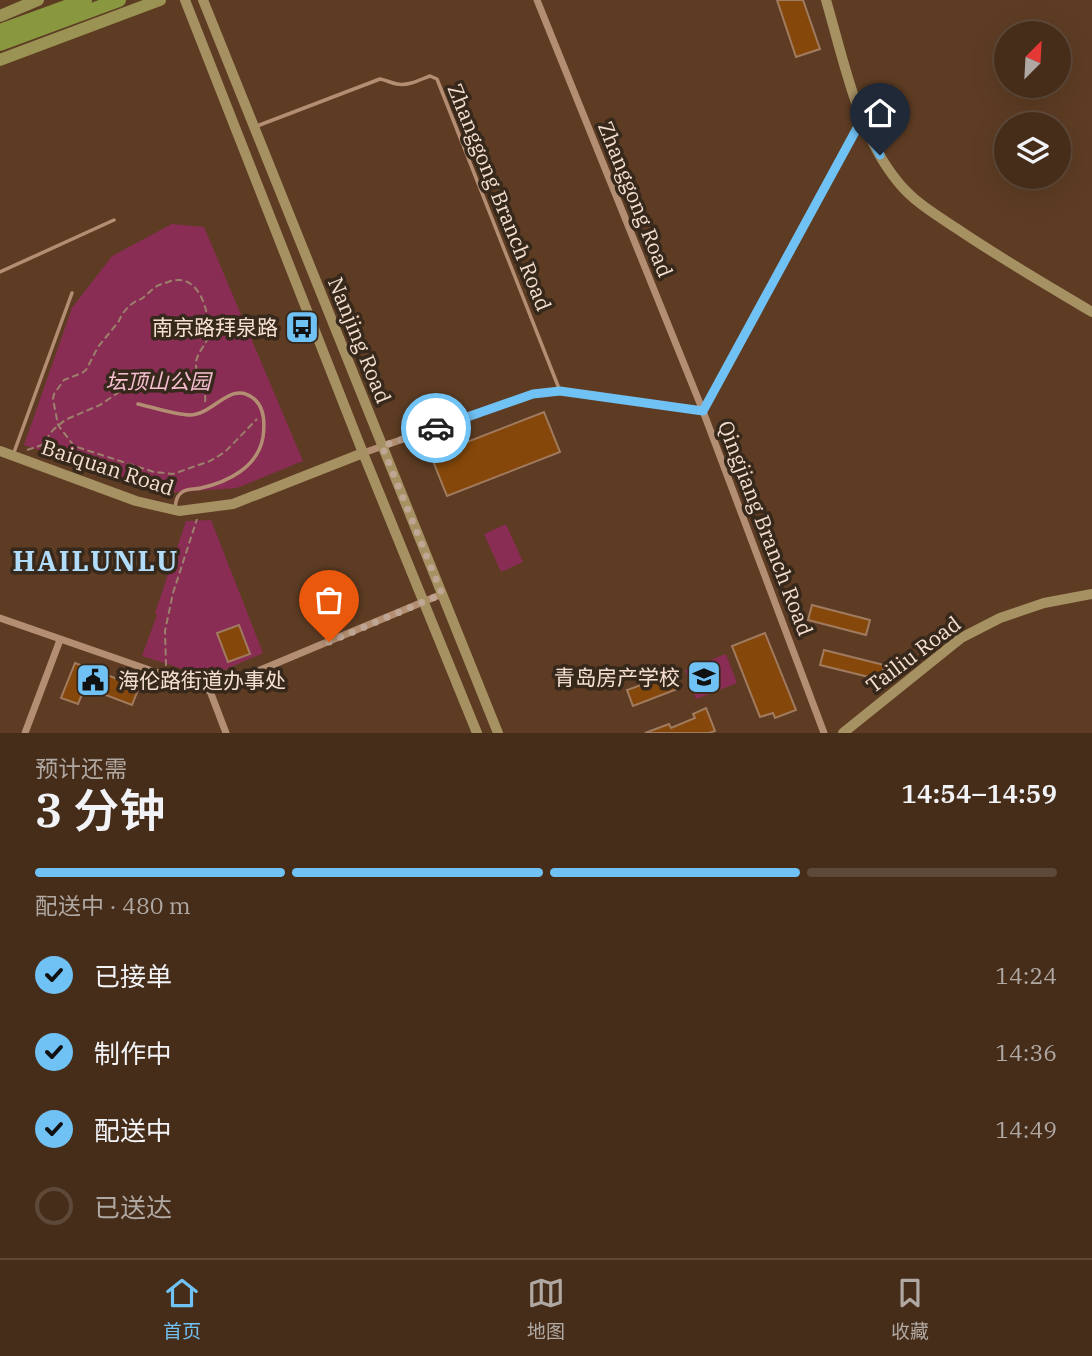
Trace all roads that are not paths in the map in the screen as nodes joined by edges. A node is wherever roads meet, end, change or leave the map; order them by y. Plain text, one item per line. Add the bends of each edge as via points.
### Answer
1 (38, 0) edge
2 (85, 0) edge
3 (119, 0) edge
4 (160, 0) edge
5 (185, 0) edge
6 (203, 0) edge
7 (537, 0) edge
8 (827, 0) edge
9 (0, 16) edge
10 (0, 31) edge
11 (0, 44) edge
12 (0, 60) edge
13 (862, 119) junction
14 (254, 127) junction
15 (114, 220) dead end
16 (0, 272) edge
17 (72, 293) dead end
18 (1092, 312) edge
19 (560, 391) junction
20 (138, 404) dead end
21 (703, 411) junction
22 (382, 446) junction
23 (0, 451) edge
24 (363, 453) junction
25 (13, 456) junction
26 (175, 510) junction
27 (442, 594) junction
28 (1092, 594) edge
29 (423, 602) junction
30 (0, 618) edge
31 (60, 640) junction
32 (210, 691) junction
33 (25, 733) edge
34 (226, 733) edge
35 (477, 733) edge
36 (498, 733) edge
37 (824, 733) edge
38 (843, 733) edge

1 - 9 main road
2 - 10 highway
3 - 11 highway
4 - 12 main road
5 - 24 main road, Nanjing Road
6 - 14 main road, Nanjing Road
7 - 21 street, Zhanggong Road
8 - 13 main road
13 - 18 main road via 898,183 916,200
13 - 21 street, Qingjiang Branch Road
14 - 19 lane, Zhanggong Branch Road via 380,79 407,85 430,76 437,79
14 - 22 main road, Nanjing Road
15 - 16 lane
17 - 25 lane
19 - 21 street
19 - 22 street via 533,394
20 - 26 lane via 190,415 241,392 258,401 263,413 262,441 253,461 226,480 185,490 177,497
21 - 37 street, Qingjiang Branch Road
22 - 24 street
22 - 27 main road, Nanjing Road
23 - 25 main road, Baiquan Road
24 - 26 main road, Baiquan Road via 233,504
24 - 29 main road, Nanjing Road
25 - 26 main road, Baiquan Road via 136,502
27 - 29 street
27 - 36 main road, Nanjing Road
28 - 38 main road, Tailiu Road via 1000,618 961,638
29 - 32 street
29 - 35 main road, Nanjing Road
30 - 31 street
31 - 32 street
31 - 33 street
32 - 34 street

